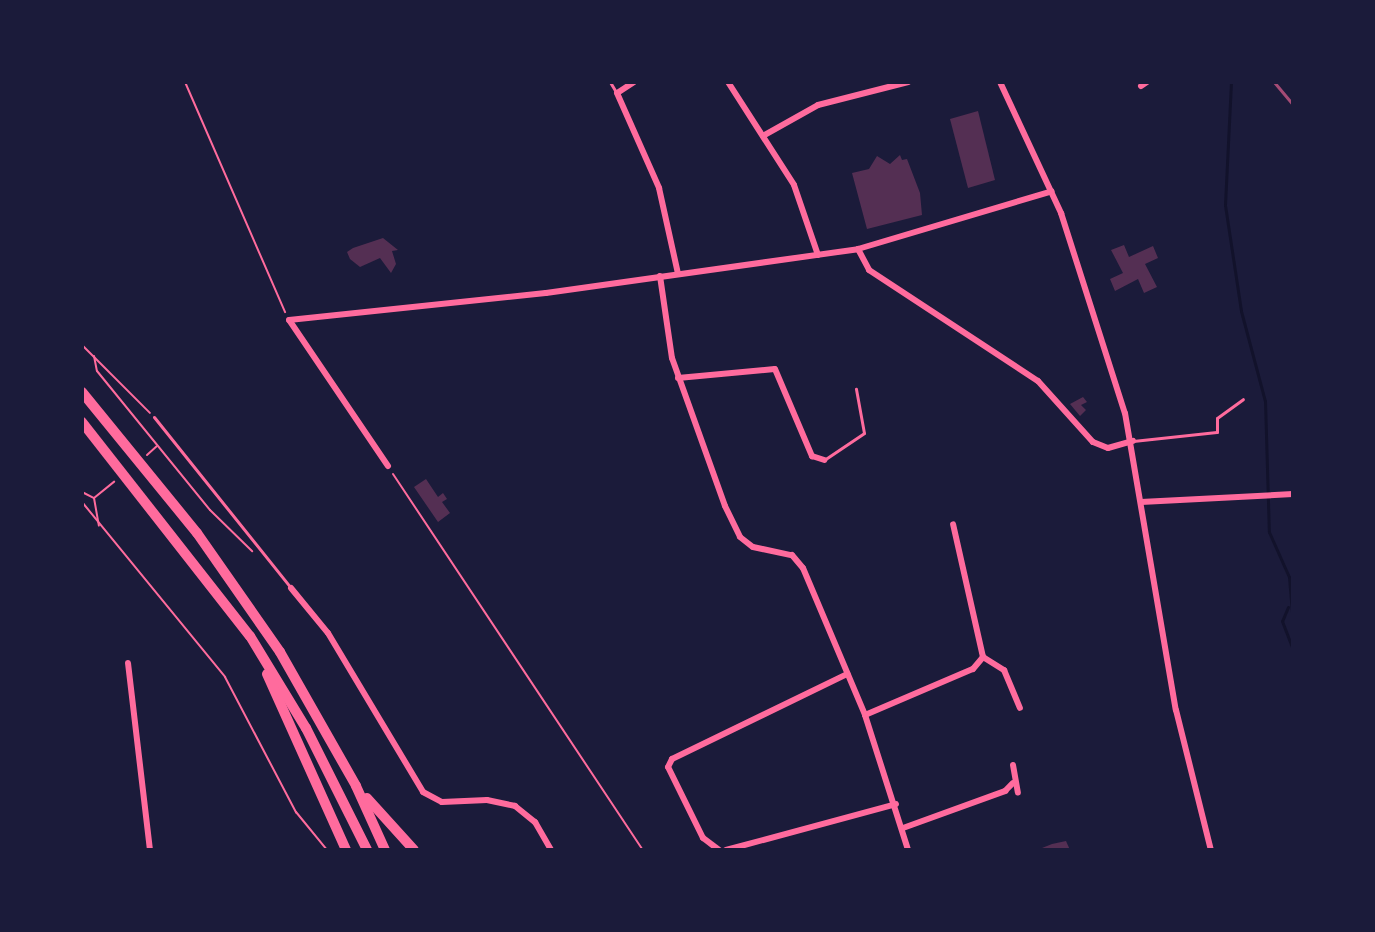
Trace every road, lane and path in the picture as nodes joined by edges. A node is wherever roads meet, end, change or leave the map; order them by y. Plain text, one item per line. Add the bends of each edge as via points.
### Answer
1 (185, 82) edge
2 (610, 82) edge
3 (634, 82) edge
4 (728, 82) edge
5 (908, 82) edge
6 (1000, 82) edge
7 (617, 93) junction
8 (763, 136) junction
9 (1052, 191) junction
10 (858, 249) junction
11 (818, 255) junction
12 (678, 274) junction
13 (660, 276) junction
14 (289, 320) junction
15 (82, 345) edge
16 (94, 356) junction
17 (678, 378) junction
18 (856, 389) dead end
19 (82, 392) edge
20 (1243, 399) dead end
21 (154, 417) joint
22 (82, 422) edge
23 (1133, 441) junction
24 (158, 446) junction
25 (148, 454) dead end
26 (824, 460) joint
27 (388, 466) joint
28 (110, 486) dead end
29 (82, 492) edge
30 (1293, 494) edge
31 (94, 498) junction
32 (82, 502) edge
33 (1141, 502) junction
34 (953, 524) dead end
35 (99, 527) junction
36 (261, 553) junction
37 (291, 588) joint
38 (250, 636) junction
39 (983, 657) junction
40 (128, 663) dead end
41 (847, 674) junction
42 (1020, 708) dead end
43 (865, 715) junction
44 (1013, 765) dead end
45 (1013, 783) junction
46 (356, 786) junction
47 (1018, 793) dead end
48 (896, 804) junction
49 (903, 828) junction
50 (150, 850) edge
51 (327, 850) edge
52 (346, 850) edge
53 (367, 850) edge
54 (385, 850) edge
55 (414, 850) edge
56 (551, 850) edge
57 (643, 850) edge
58 (719, 850) edge
59 (726, 850) edge
60 (908, 850) edge
61 (1211, 850) edge

1 - 14 path
2 - 7 lane
3 - 7 street
4 - 8 street
5 - 8 street via 818,105
6 - 9 street
7 - 12 street via 659,188
8 - 11 street via 794,185
9 - 10 street
9 - 23 street
10 - 11 street
10 - 23 street via 869,270 1038,381 1093,442 1108,448
11 - 12 street
12 - 13 street
13 - 14 street
13 - 17 street
14 - 27 street
15 - 16 path
16 - 21 path
16 - 24 path via 97,371
17 - 26 street via 775,369 812,456
17 - 41 street via 740,537 753,547 792,555 803,568
18 - 26 lane via 864,433
19 - 46 highway via 241,594 302,687
20 - 23 lane via 1217,418 1217,432
21 - 36 lane
22 - 38 highway
23 - 33 street
24 - 25 path
24 - 36 path via 246,549
27 - 57 path
28 - 31 path
29 - 31 path
30 - 33 street
31 - 35 path
32 - 35 path
33 - 61 street via 1176,710
34 - 39 street
35 - 51 path via 225,677 296,812
36 - 37 lane
37 - 56 street via 328,633 423,792 442,802 487,800 515,806 535,822
38 - 52 highway
38 - 53 highway via 306,728
39 - 42 street via 1004,670
39 - 43 street via 973,669
40 - 50 street
41 - 43 street
41 - 58 street via 672,759 668,767 703,838
43 - 48 street
44 - 45 street
45 - 47 street
45 - 49 street via 1005,791
46 - 54 highway
46 - 55 highway
48 - 49 street
48 - 59 street
49 - 60 street

